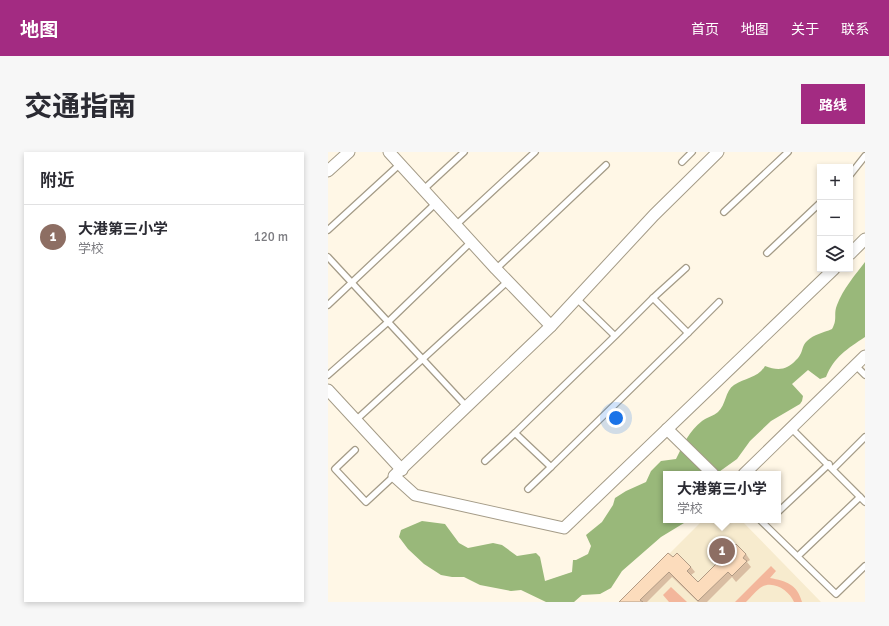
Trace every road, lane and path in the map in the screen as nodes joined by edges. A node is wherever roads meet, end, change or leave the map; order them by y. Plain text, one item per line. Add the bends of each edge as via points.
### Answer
1 (349, 152) edge
2 (389, 152) edge
3 (464, 152) edge
4 (535, 152) edge
5 (692, 152) edge
6 (718, 152) edge
7 (788, 152) edge
8 (865, 156) edge
9 (682, 162) dead end
10 (400, 164) junction
11 (606, 166) dead end
12 (328, 171) edge
13 (853, 171) edge
14 (424, 190) junction
15 (436, 203) junction
16 (817, 206) edge
17 (724, 212) dead end
18 (456, 225) junction
19 (328, 230) edge
20 (865, 239) edge
21 (472, 242) junction
22 (853, 251) edge
23 (767, 253) dead end
24 (328, 257) edge
25 (686, 268) dead end
26 (496, 269) junction
27 (831, 272) edge
28 (508, 281) junction
29 (352, 283) junction
30 (576, 298) junction
31 (653, 298) junction
32 (719, 302) dead end
33 (328, 305) edge
34 (388, 322) junction
35 (551, 326) junction
36 (688, 333) junction
37 (615, 336) junction
38 (865, 356) edge
39 (423, 359) junction
40 (855, 365) junction
41 (328, 375) edge
42 (865, 375) edge
43 (328, 390) edge
44 (467, 407) junction
45 (356, 420) junction
46 (792, 428) junction
47 (667, 429) junction
48 (515, 433) junction
49 (865, 438) edge
50 (355, 450) dead end
51 (485, 461) dead end
52 (551, 467) junction
53 (831, 467) junction
54 (710, 471) edge
55 (747, 471) edge
56 (398, 473) junction
57 (528, 489) dead end
58 (860, 497) junction
59 (865, 502) edge
60 (781, 509) edge
61 (764, 523) edge
62 (798, 556) junction
63 (865, 566) edge

1 - 12 street
2 - 10 street
3 - 14 lane
4 - 18 lane
5 - 9 lane
6 - 30 street
7 - 17 lane
8 - 13 lane
10 - 14 street
10 - 19 lane
11 - 26 lane
14 - 15 street
15 - 18 street
15 - 29 lane
16 - 23 lane
18 - 21 street
20 - 22 street
21 - 26 street
21 - 34 lane
24 - 29 lane
25 - 31 lane
26 - 28 street
27 - 47 street
28 - 35 street
28 - 39 lane
29 - 33 lane
29 - 34 lane
30 - 35 street
30 - 37 lane
31 - 36 lane
31 - 37 lane
32 - 36 lane
34 - 39 lane
34 - 41 lane
35 - 44 street
36 - 52 lane
37 - 48 lane
38 - 40 street
39 - 44 lane
39 - 45 lane
40 - 42 lane
40 - 46 street
43 - 45 street
44 - 56 street
45 - 56 street
46 - 53 lane
46 - 55 street
47 - 54 street
47 - 56 street via 564,528 415,495
48 - 51 lane
48 - 52 lane
49 - 53 lane
50 - 56 lane via 335,469 366,502
52 - 57 lane
53 - 58 lane
53 - 60 lane
58 - 59 lane
58 - 62 lane
61 - 62 lane
62 - 63 lane via 836,594

